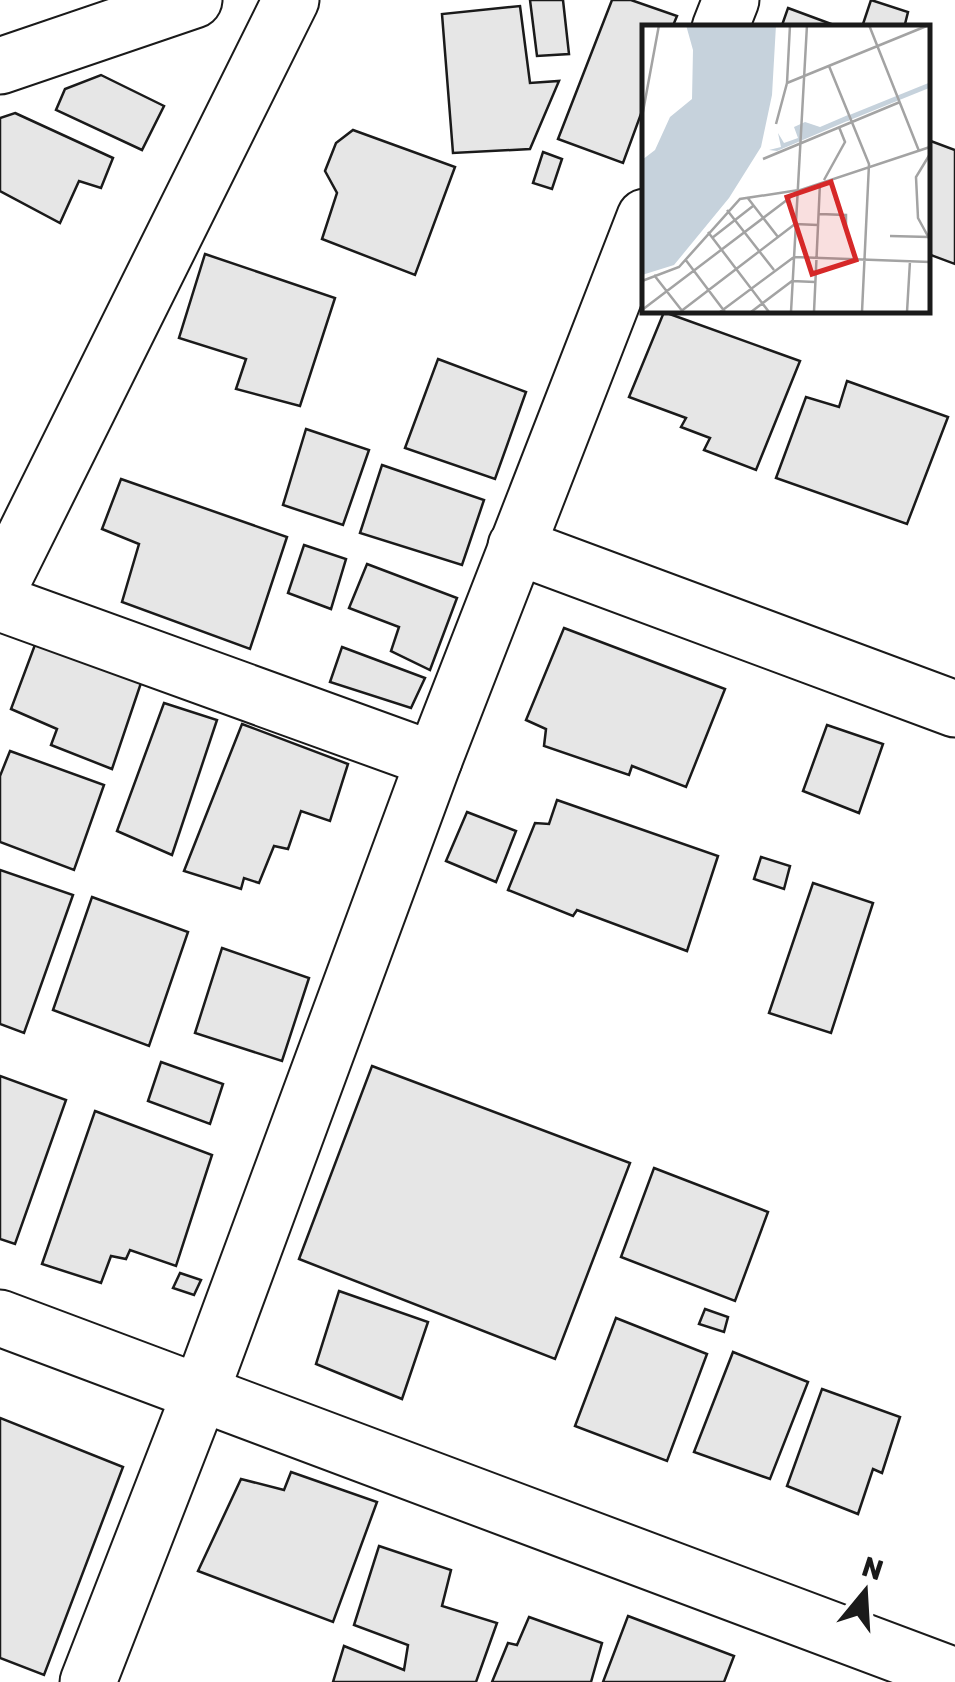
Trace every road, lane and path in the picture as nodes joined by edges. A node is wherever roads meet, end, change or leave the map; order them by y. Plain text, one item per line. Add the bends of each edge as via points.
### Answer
1 (194, 0) edge
2 (291, 0) edge
3 (731, 0) edge
4 (721, 25) edge
5 (0, 66) edge
6 (642, 226) edge
7 (516, 546) junction
8 (0, 586) edge
9 (0, 603) edge
10 (955, 709) edge
11 (434, 760) junction
12 (0, 1318) edge
13 (200, 1394) junction
14 (955, 1676) edge
15 (88, 1682) edge

1 - 5 street
2 - 8 street
3 - 4 street
6 - 7 street
7 - 10 street
7 - 11 street
9 - 11 street
11 - 13 street
12 - 13 street
13 - 14 street
13 - 15 street

